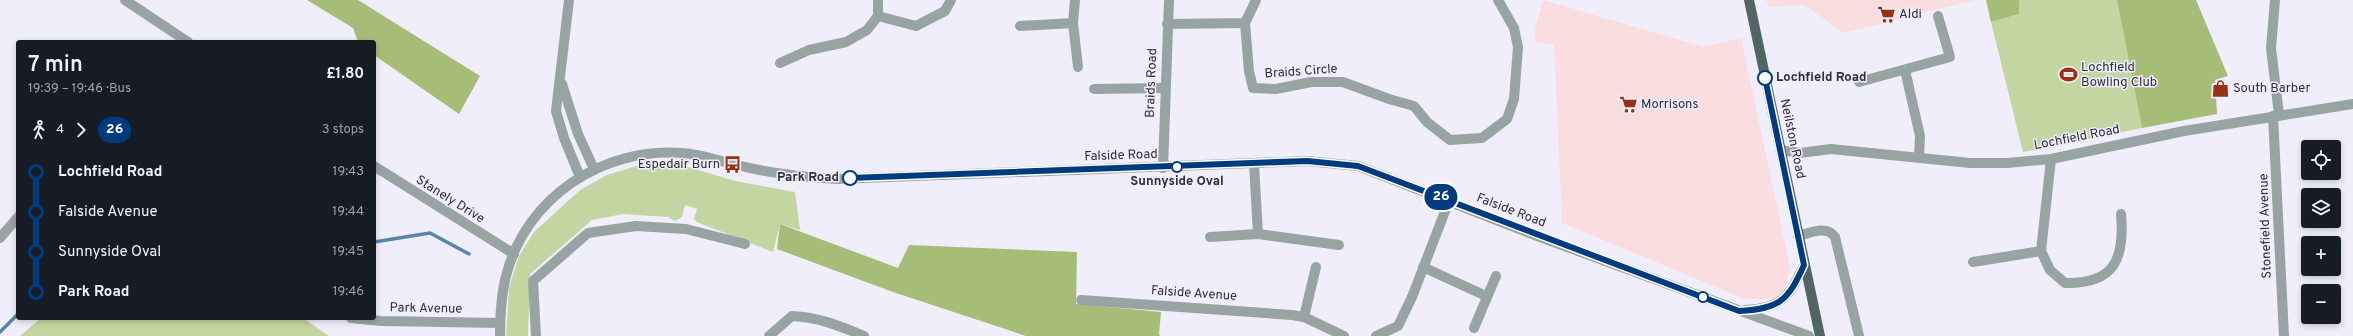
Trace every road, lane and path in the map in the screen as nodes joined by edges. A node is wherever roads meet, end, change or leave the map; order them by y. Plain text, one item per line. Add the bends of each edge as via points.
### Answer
1 (126, 0) edge
2 (568, 0) edge
3 (878, 0) edge
4 (951, 0) edge
5 (1074, 0) edge
6 (1169, 0) edge
7 (1256, 0) edge
8 (1498, 0) edge
9 (1749, 0) edge
10 (2274, 0) edge
11 (878, 16) junction
12 (1938, 16) dead end
13 (1245, 22) junction
14 (1073, 23) junction
15 (1167, 24) junction
16 (1020, 26) dead end
17 (185, 40) edge
18 (780, 62) dead end
19 (1078, 67) dead end
20 (1905, 70) junction
21 (560, 78) junction
22 (1859, 82) dead end
23 (1164, 88) junction
24 (1094, 89) dead end
25 (2353, 104) edge
26 (2276, 115) junction
27 (1781, 150) junction
28 (1919, 157) junction
29 (2051, 159) junction
30 (1254, 164) junction
31 (376, 167) edge
32 (1163, 168) junction
33 (594, 169) junction
34 (580, 176) junction
35 (1449, 201) junction
36 (2121, 214) dead end
37 (16, 219) edge
38 (1258, 234) junction
39 (1798, 236) junction
40 (1210, 237) dead end
41 (0, 238) edge
42 (745, 244) dead end
43 (1339, 245) dead end
44 (2041, 251) junction
45 (514, 254) junction
46 (1974, 262) dead end
47 (1804, 265) junction
48 (1316, 267) dead end
49 (1423, 267) junction
50 (1496, 276) dead end
51 (1486, 296) junction
52 (1081, 300) dead end
53 (1739, 311) junction
54 (1304, 317) junction
55 (371, 320) edge
56 (500, 323) junction
57 (1474, 328) dead end
58 (1380, 335) edge
59 (500, 336) edge
60 (536, 336) edge
61 (769, 336) edge
62 (864, 336) edge
63 (1344, 336) edge
64 (1809, 336) edge
65 (1820, 336) edge
66 (1859, 336) edge
67 (2284, 336) edge

1 - 17 street
2 - 21 street
3 - 11 street
4 - 11 street via 945,11 916,26
5 - 14 street
6 - 15 street, Braids Road
7 - 13 street
8 - 13 street, Braids Circle via 1514,28 1518,47 1514,99 1507,119 1482,138 1450,140 1427,122 1414,106 1343,82 1311,82 1276,89 1253,88
9 - 27 main road, Neilston Road
10 - 26 street, Stonefield Avenue via 2271,48
11 - 18 street via 867,30 846,42 809,50
12 - 20 street via 1950,57
13 - 15 street
14 - 16 street
14 - 19 street
15 - 23 street, Braids Road
20 - 22 street
20 - 28 street via 1920,136
21 - 33 street via 571,114
21 - 34 street via 556,111
23 - 24 street
23 - 32 street, Braids Road
25 - 26 street, Lochfield Road
26 - 29 street, Lochfield Road via 2142,139
26 - 67 street, Stonefield Avenue
27 - 28 street, Lochfield Road via 1800,153 1831,149
27 - 39 main road, Neilston Road
28 - 29 street, Lochfield Road via 1970,163
29 - 44 street
30 - 32 street, Falside Road
30 - 35 street, Falside Road via 1307,161 1358,166
30 - 38 street
31 - 45 street, Stanely Drive
32 - 33 street, Falside Road via 837,179 790,176 682,152 624,157
33 - 34 street, Falside Road
34 - 45 street via 547,203 529,224
35 - 49 street
35 - 53 street, Falside Road
36 - 44 street via 2121,248 2115,265 2102,276 2085,283 2065,283 2050,270
37 - 41 street
38 - 40 street
38 - 43 street
39 - 47 main road, Neilston Road
39 - 66 street via 1825,230 1831,231 1835,237
42 - 60 street via 686,229 636,226 588,234 533,281
44 - 46 street
45 - 56 street via 506,275
47 - 53 street, Falside Road via 1793,288 1779,303 1761,310
47 - 65 main road, Neilston Road
48 - 54 street
49 - 51 street
49 - 58 street via 1398,326
50 - 51 street
51 - 57 street
52 - 54 street, Falside Avenue via 1190,306
53 - 64 street, Falside Road
54 - 63 street, Falside Avenue
55 - 56 street, Park Avenue
56 - 59 street
61 - 62 street via 792,316 808,316

